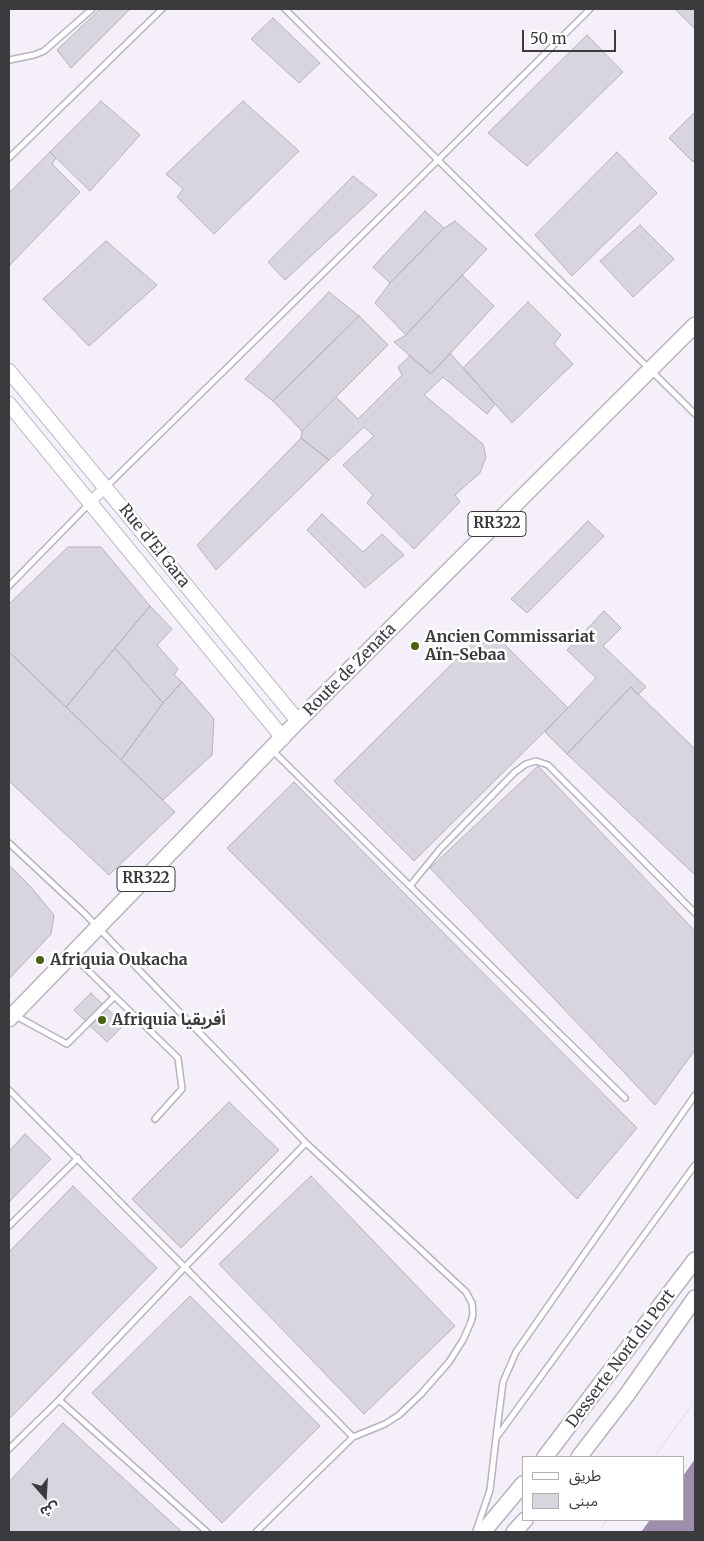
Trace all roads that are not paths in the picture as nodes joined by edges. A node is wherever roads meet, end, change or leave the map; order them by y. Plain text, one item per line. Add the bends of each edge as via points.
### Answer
1 (92, 9) edge
2 (162, 9) edge
3 (284, 9) edge
4 (590, 9) edge
5 (9, 60) edge
6 (9, 158) edge
7 (438, 160) junction
8 (695, 325) edge
9 (650, 371) junction
10 (9, 372) edge
11 (9, 404) edge
12 (695, 414) edge
13 (106, 487) junction
14 (90, 502) junction
15 (9, 586) edge
16 (298, 722) junction
17 (283, 738) junction
18 (271, 749) junction
19 (9, 843) edge
20 (410, 886) junction
21 (695, 913) edge
22 (98, 929) junction
23 (72, 956) junction
24 (114, 997) junction
25 (11, 1017) edge
26 (9, 1090) edge
27 (695, 1095) edge
28 (625, 1098) dead end
29 (155, 1119) dead end
30 (306, 1142) junction
31 (78, 1158) junction
32 (695, 1165) edge
33 (9, 1226) edge
34 (695, 1260) edge
35 (185, 1267) junction
36 (695, 1298) edge
37 (59, 1400) junction
38 (353, 1437) junction
39 (496, 1438) junction
40 (9, 1449) edge
41 (546, 1456) edge
42 (580, 1456) edge
43 (522, 1485) edge
44 (524, 1521) edge
45 (207, 1532) edge
46 (256, 1532) edge
47 (476, 1532) edge
48 (483, 1532) edge
49 (514, 1532) edge

1 - 5 lane via 44,51
2 - 6 lane
3 - 7 lane
4 - 7 lane
7 - 9 lane
7 - 13 lane
8 - 9 main road, Route de Zenata / RR322
9 - 12 lane
9 - 16 main road, Route de Zenata / RR322
10 - 13 street, Rue d'El Gara
11 - 14 street, Rue d'El Gara
13 - 14 street
13 - 16 street, Rue d'El Gara
14 - 15 lane
14 - 17 street, Rue d'El Gara
16 - 17 main road, Route de Zenata / RR322
17 - 18 main road, Route de Zenata / RR322
18 - 20 lane
18 - 22 main road, Route de Zenata / RR322
19 - 22 lane
20 - 21 lane via 440,849 515,772 536,761 548,765
20 - 28 lane
22 - 23 main road, Route de Zenata / RR322
22 - 30 lane
23 - 24 lane
23 - 25 main road, Route de Zenata / RR322
24 - 25 lane via 67,1044
24 - 29 lane via 178,1058 182,1089
26 - 31 lane
27 - 39 lane via 516,1352 503,1382
30 - 35 lane
30 - 38 lane via 466,1292 473,1308 463,1340 421,1394 385,1424
31 - 33 lane
31 - 35 lane
32 - 39 lane
34 - 41 main road, Desserte Nord du Port
35 - 37 lane
35 - 38 lane
36 - 42 main road, Desserte Nord du Port
37 - 40 lane
37 - 45 lane
38 - 46 lane
39 - 47 lane via 490,1490
43 - 48 main road
44 - 49 main road

